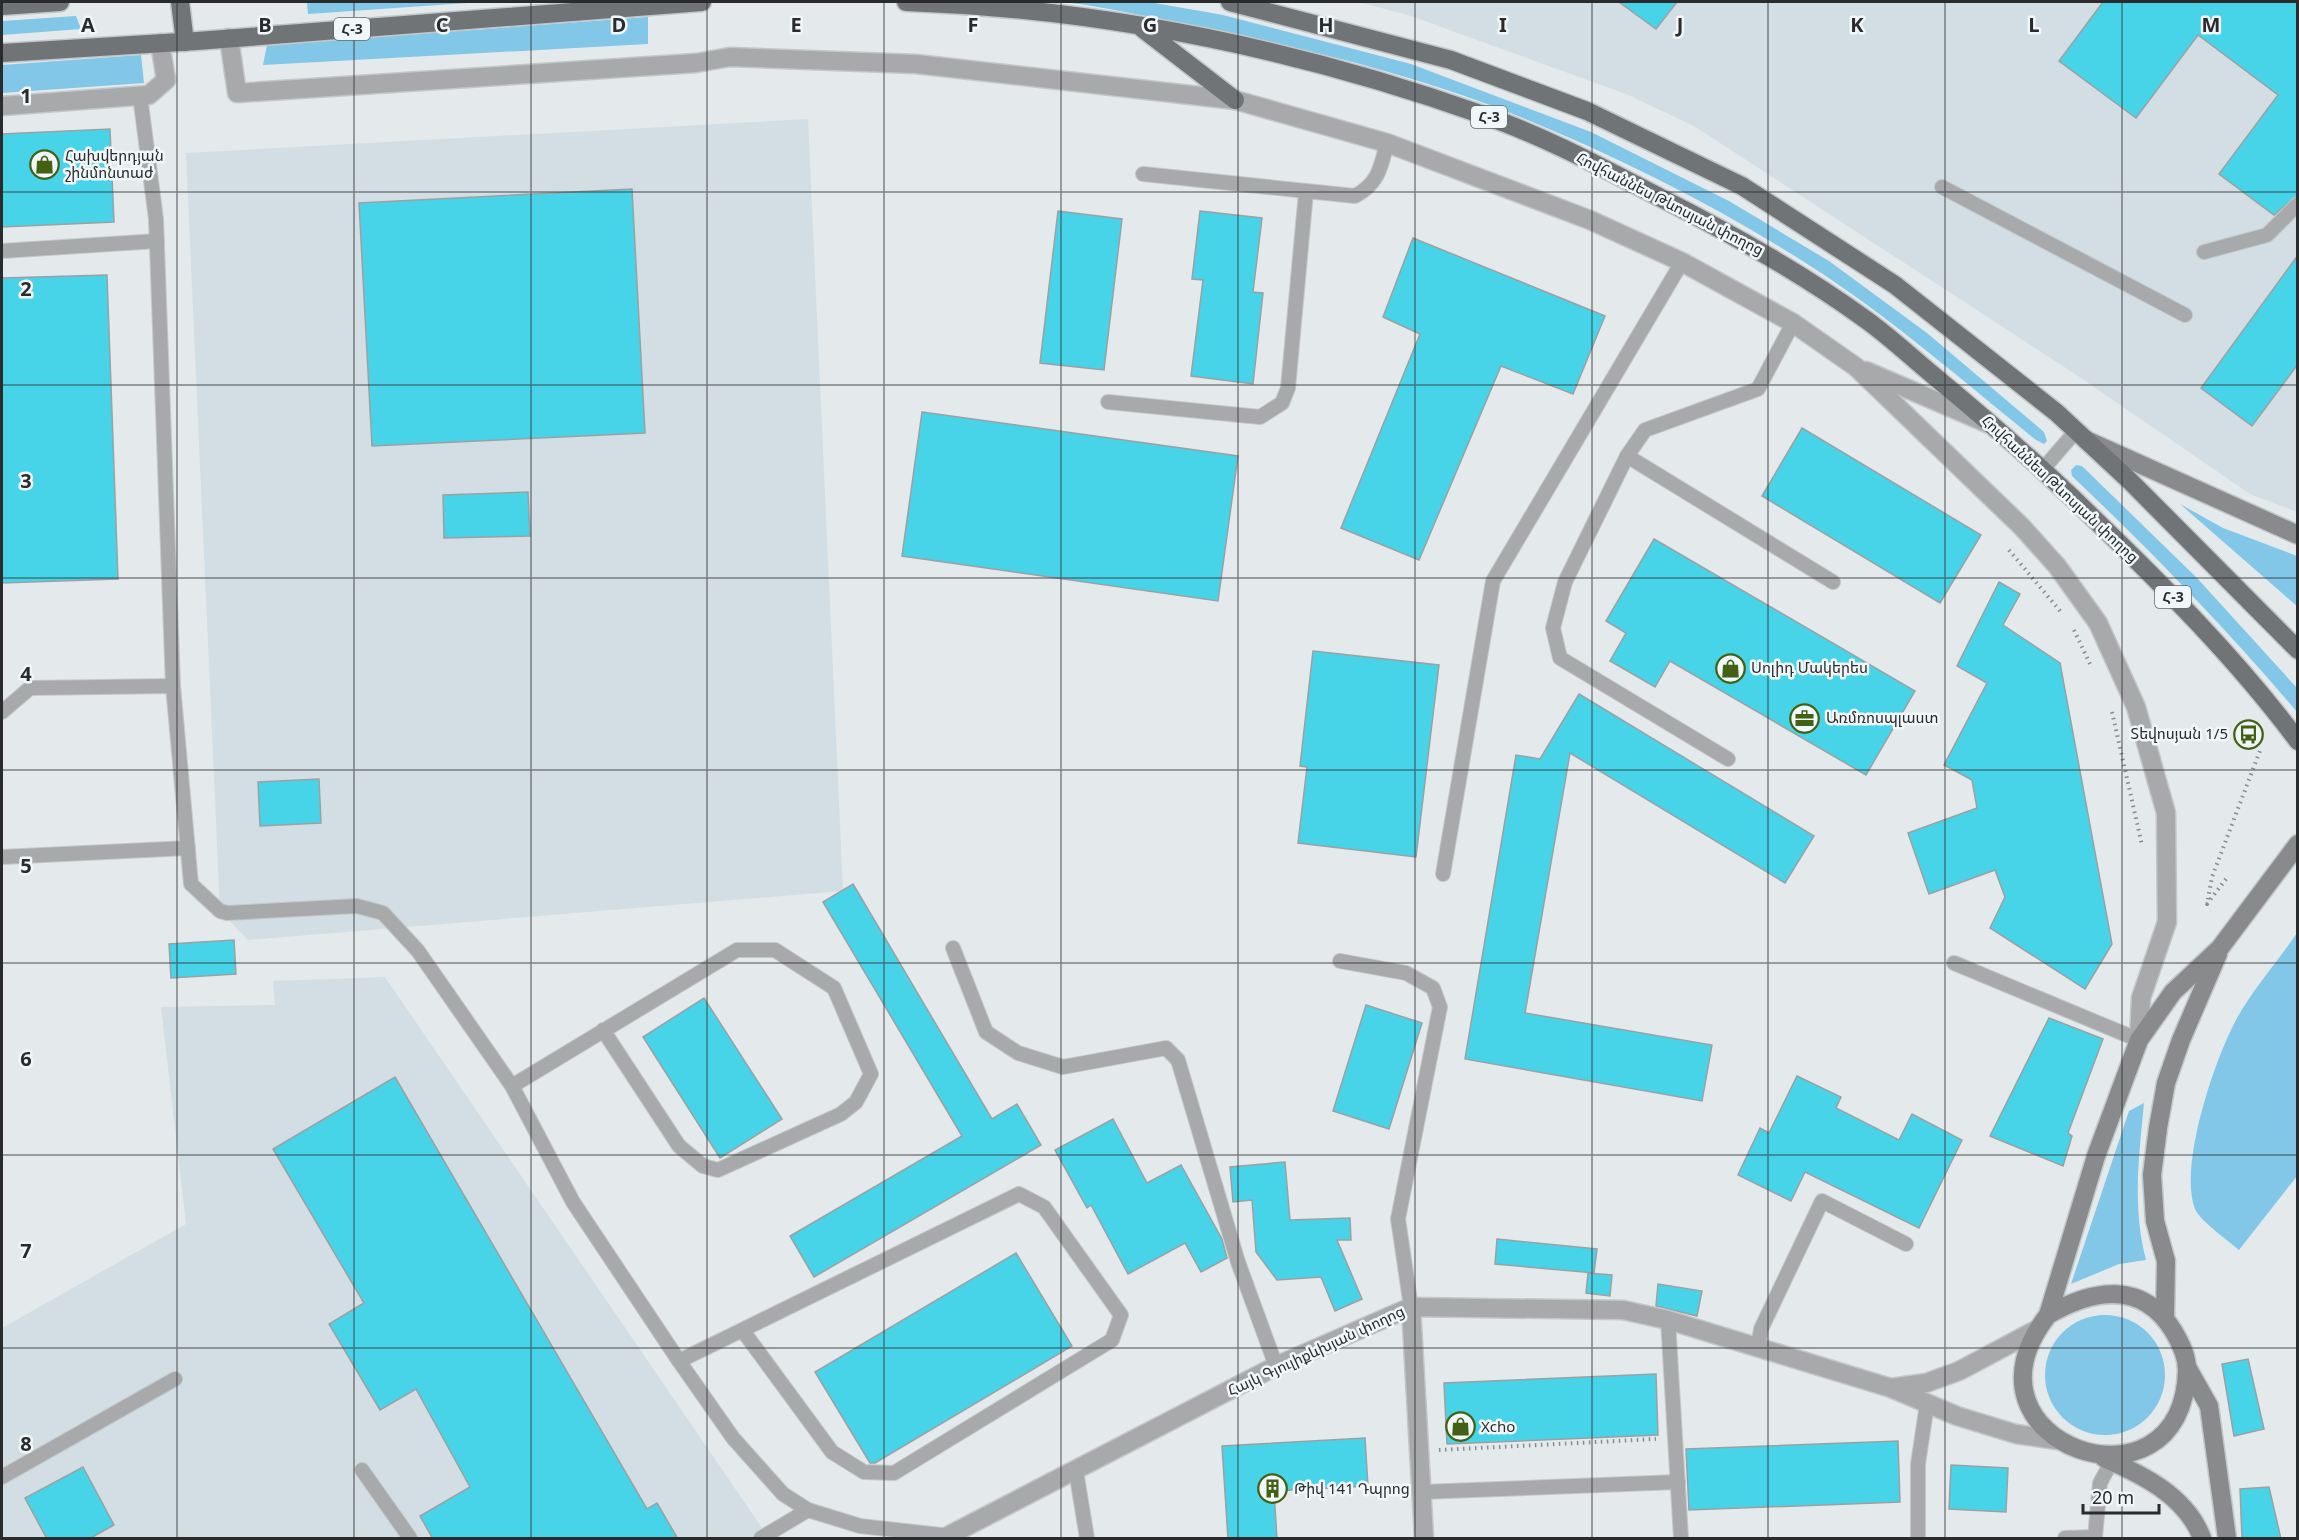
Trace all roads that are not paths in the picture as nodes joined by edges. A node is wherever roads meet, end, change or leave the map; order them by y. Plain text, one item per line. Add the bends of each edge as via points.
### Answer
1 (60, 2) edge
2 (180, 2) edge
3 (676, 2) edge
4 (702, 2) edge
5 (906, 2) edge
6 (1230, 2) edge
7 (2, 6) edge
8 (1139, 26) junction
9 (229, 38) junction
10 (184, 42) junction
11 (160, 43) junction
12 (2, 53) edge
13 (140, 96) junction
14 (1235, 100) junction
15 (2, 106) edge
16 (1387, 143) junction
17 (1143, 174) dead end
18 (1942, 187) dead end
19 (1306, 192) junction
20 (2298, 204) edge
21 (157, 241) junction
22 (2, 250) edge
23 (2204, 252) dead end
24 (1682, 262) junction
25 (2185, 315) dead end
26 (1793, 323) junction
27 (1856, 367) junction
28 (1108, 402) dead end
29 (1995, 427) junction
30 (2081, 435) junction
31 (1627, 456) junction
32 (2043, 469) junction
33 (2298, 535) edge
34 (1833, 582) dead end
35 (2298, 650) edge
36 (173, 686) junction
37 (2, 712) edge
38 (2298, 741) edge
39 (1728, 759) dead end
40 (2298, 844) edge
41 (188, 848) junction
42 (2, 857) edge
43 (1443, 874) dead end
44 (953, 948) dead end
45 (2220, 948) junction
46 (1340, 961) dead end
47 (1954, 963) dead end
48 (603, 1030) junction
49 (2139, 1040) junction
50 (512, 1086) junction
51 (1906, 1244) dead end
52 (1411, 1307) junction
53 (2048, 1315) junction
54 (2165, 1318) junction
55 (1668, 1320) junction
56 (2036, 1330) junction
57 (743, 1331) junction
58 (1758, 1347) junction
59 (679, 1361) junction
60 (1276, 1366) junction
61 (2187, 1366) junction
62 (175, 1379) dead end
63 (1891, 1388) junction
64 (1927, 1404) junction
65 (2056, 1440) junction
66 (2107, 1459) junction
67 (362, 1470) dead end
68 (1076, 1471) junction
69 (2, 1477) edge
70 (1678, 1482) junction
71 (1422, 1492) junction
72 (808, 1510) junction
73 (947, 1537) edge
74 (410, 1539) edge
75 (761, 1539) edge
76 (1087, 1539) edge
77 (1424, 1539) edge
78 (1681, 1539) edge
79 (1918, 1539) edge
80 (2066, 1539) edge
81 (2202, 1539) edge
82 (2227, 1539) edge

1 - 7 main road
2 - 10 main road
3 - 4 main road, Հ-3
3 - 9 main road, Հ-3
5 - 8 main road, Հովհաննես Թևոսյան փողոց / Հ-3 via 981,4
6 - 30 main road via 1451,60 1587,111 1742,186 1895,285
8 - 14 main road
8 - 29 main road, Հովհաննես Թևոսյան փողոց / Հ-3 via 1252,47 1375,80 1486,116 1599,166 1780,262 1867,320
9 - 10 main road, Հ-3
9 - 14 street via 237,93 684,64 730,57 916,64
10 - 11 main road, Հ-3
11 - 12 main road, Հ-3
11 - 13 street via 166,80 149,95
13 - 15 street
13 - 21 lane
14 - 16 street
16 - 19 lane via 1378,177 1367,190 1355,196
16 - 24 street via 1590,220
17 - 19 lane
18 - 25 lane
19 - 28 lane via 1288,388 1282,403 1260,417
20 - 23 lane via 2267,235
21 - 22 lane
21 - 36 lane
24 - 26 street
24 - 43 lane via 1493,581
26 - 27 street
26 - 31 lane via 1758,389 1645,430
27 - 29 street
27 - 49 street via 2022,527 2057,566 2098,623 2136,707 2166,813 2168,884 2166,922 2142,998
29 - 32 main road, Հովհաննես Թևոսյան փողոց / Հ-3
30 - 32 lane
30 - 33 main road
30 - 35 main road
31 - 34 lane
31 - 39 lane via 1565,582 1554,628 1560,658
32 - 38 main road, Հովհաննես Թևոսյան փողոց / Հ-3 via 2157,579 2241,670
36 - 37 lane via 30,688
36 - 41 lane
40 - 45 main road
41 - 42 lane
41 - 50 lane via 191,884 220,912 357,906 382,913 418,951
44 - 60 lane via 986,1032 1018,1053 1063,1066 1166,1048 1178,1060 1238,1262
45 - 49 main road via 2173,992
45 - 54 main road via 2181,1040 2166,1083 2157,1128 2152,1175 2155,1221 2166,1261
46 - 52 lane via 1406,973 1434,988 1440,1007 1398,1219
47 - 49 lane
48 - 48 lane via 737,950 775,950 834,988 871,1074 856,1102 841,1114 718,1170 704,1166 679,1146
48 - 50 lane
49 - 53 main road via 2096,1156
50 - 59 lane via 573,1202
51 - 58 lane via 1822,1201 1761,1329
52 - 55 street, Հայկ Գյուլիքևխյան փողոց via 1623,1310
52 - 60 street, Հայկ Գյուլիքևխյան փողոց
52 - 71 street
53 - 54 main road via 2073,1300 2111,1293 2147,1304
53 - 56 main road
54 - 61 main road via 2183,1348
55 - 58 street, Հայկ Գյուլիքևխյան փողոց
55 - 70 lane
56 - 63 street, Հայկ Գյուլիքևխյան փողոց via 1959,1371 1926,1383
56 - 65 main road via 2024,1368 2025,1390 2035,1420
57 - 57 lane via 832,1452 864,1472 894,1473 1112,1340 1121,1315 1044,1207 1019,1194
57 - 59 lane
58 - 63 street, Հայկ Գյուլիքևխյան փողոց
59 - 72 lane via 733,1438 783,1494
60 - 68 street, Հայկ Գյուլիքևխյան փողոց
61 - 66 main road via 2186,1386 2173,1422 2142,1448
61 - 82 main road via 2209,1406
62 - 69 lane
63 - 64 street, Հայկ Գյուլիքևխյան փողոց
64 - 65 street, Հայկ Գյուլիքևխյան փողոց via 2016,1434
64 - 79 lane via 1918,1464
65 - 66 main road
66 - 80 lane via 2100,1483 2095,1537
66 - 81 main road via 2157,1484 2185,1509
67 - 74 lane
68 - 73 street, Հայկ Գյուլիքևխյան փողոց
68 - 76 lane
70 - 71 lane
70 - 78 lane
71 - 77 street
72 - 73 lane via 860,1526
72 - 75 lane

